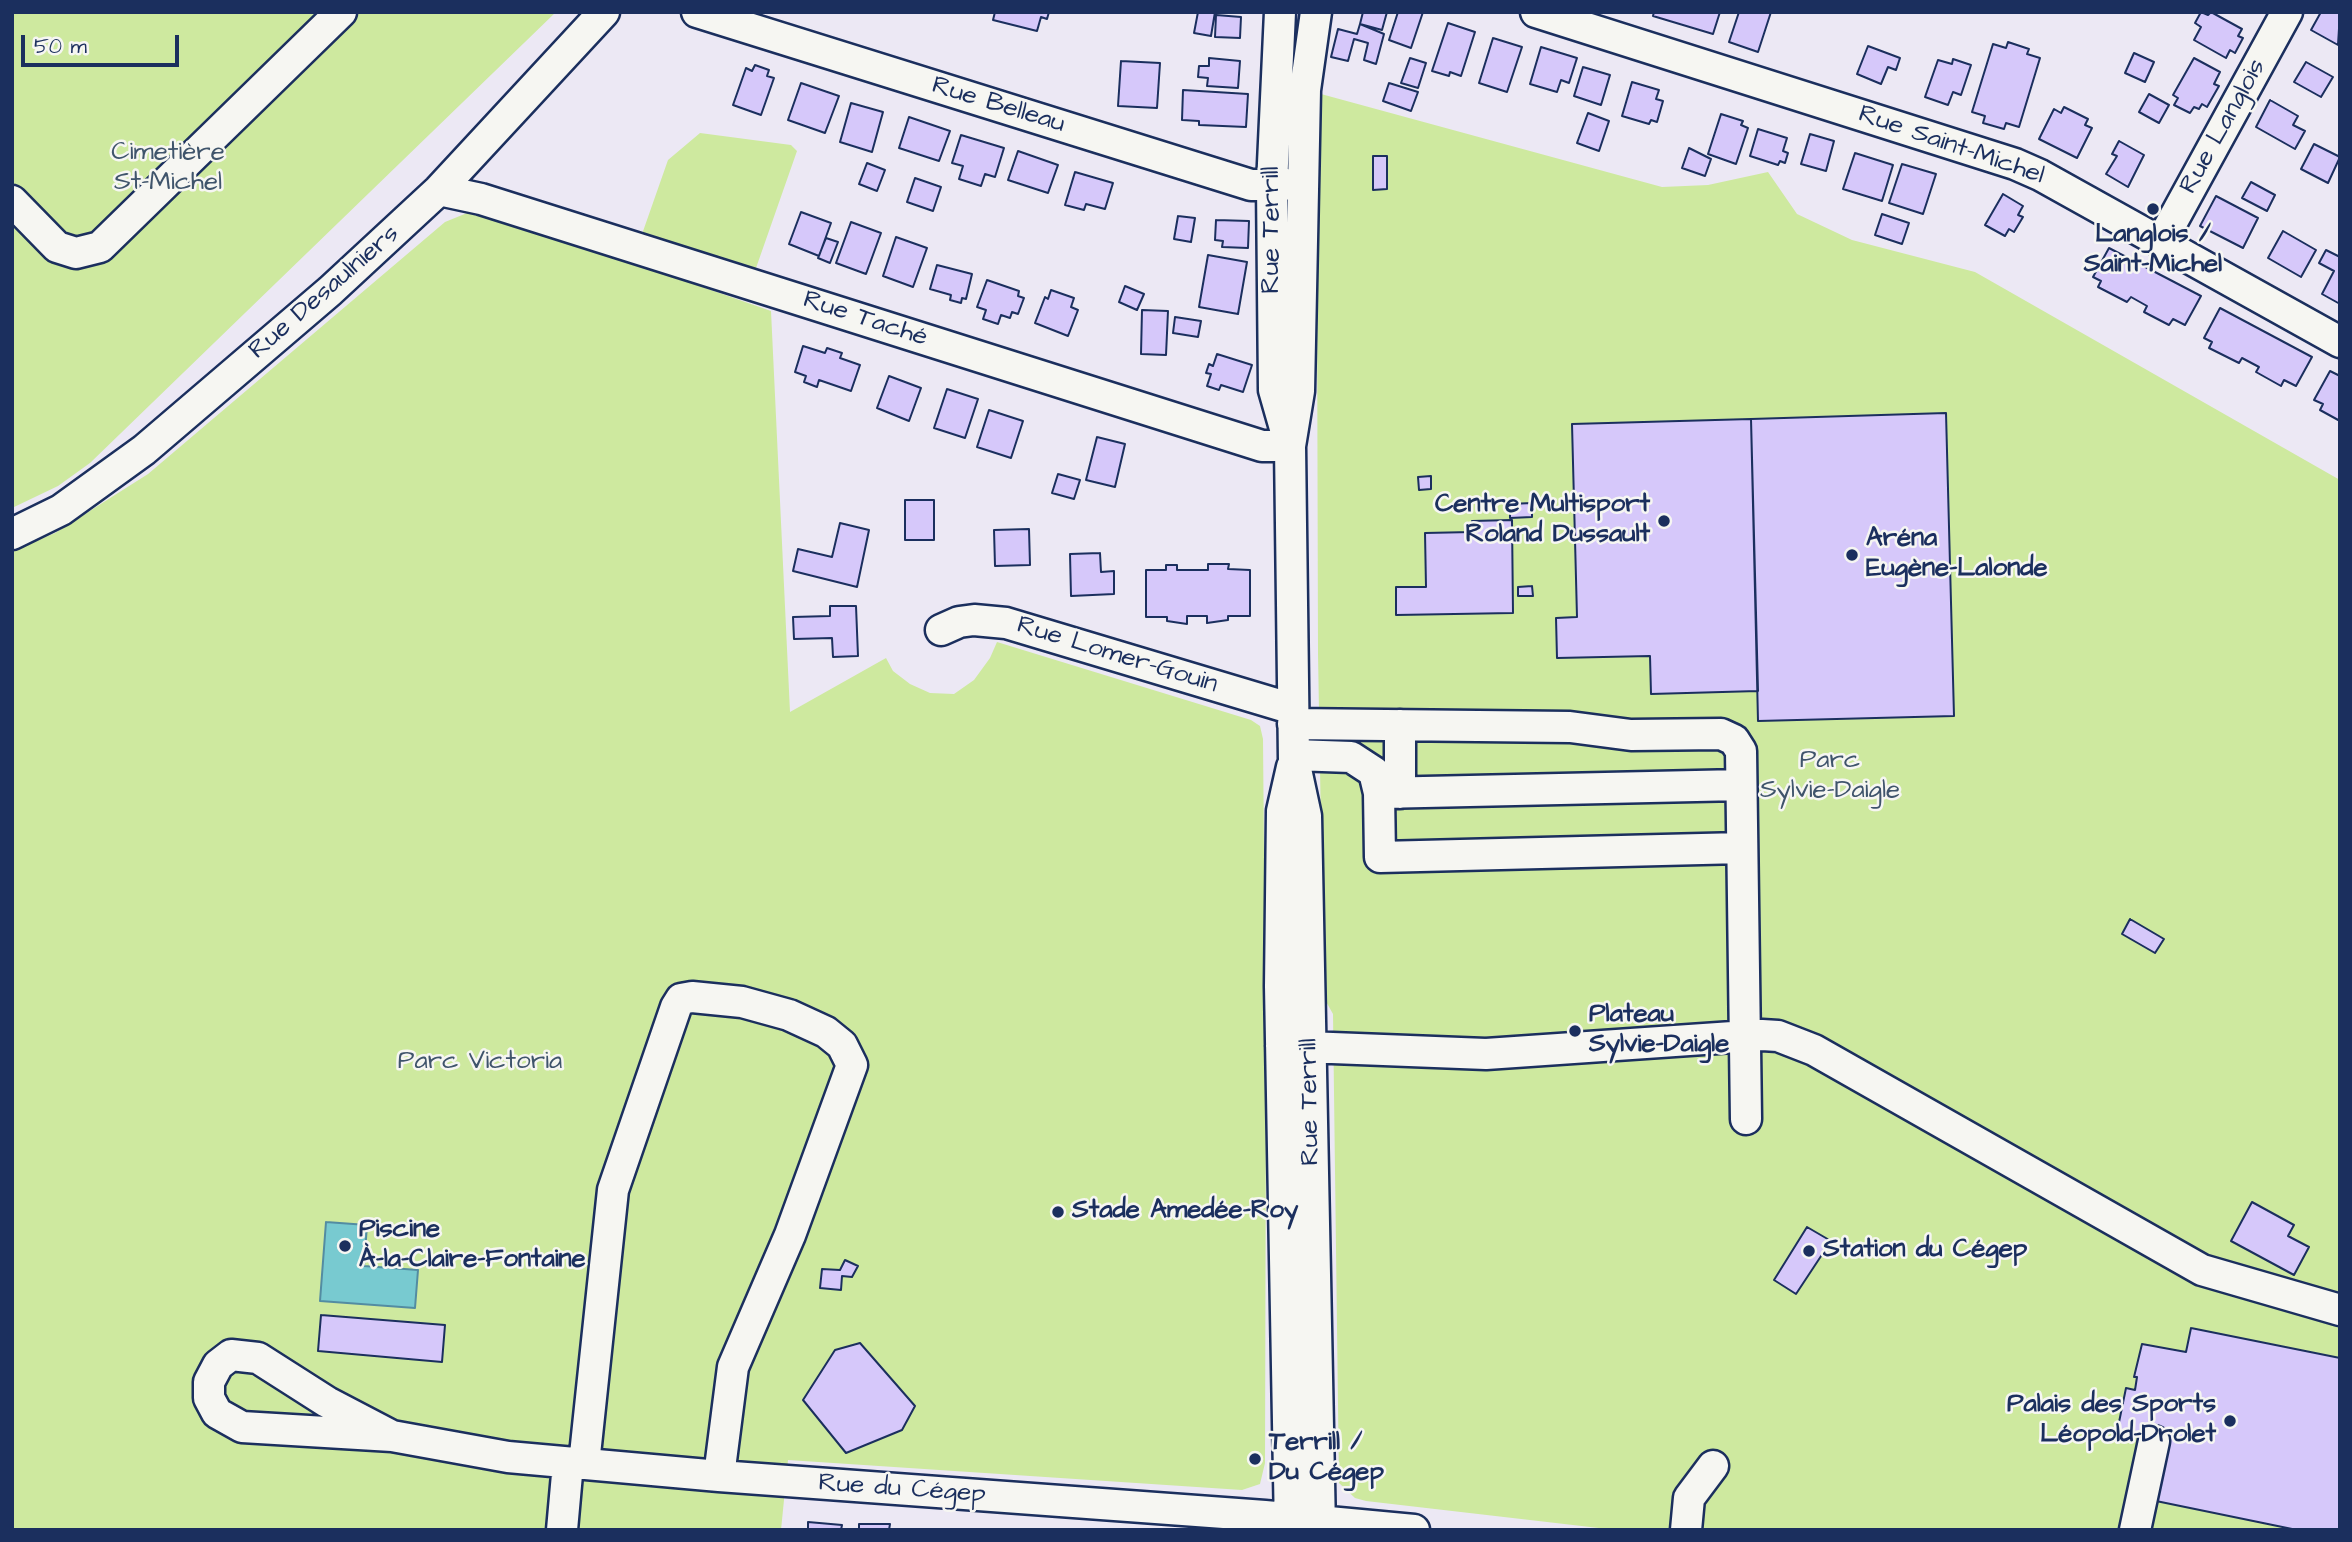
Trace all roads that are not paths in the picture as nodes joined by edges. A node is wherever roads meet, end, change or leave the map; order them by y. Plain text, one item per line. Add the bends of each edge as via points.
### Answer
1 (341, 12) edge
2 (604, 12) edge
3 (697, 12) edge
4 (1280, 12) edge
5 (1316, 12) edge
6 (1536, 12) edge
7 (2287, 12) edge
8 (1301, 184) junction
9 (1272, 185) junction
10 (439, 190) junction
11 (12, 201) edge
12 (2161, 242) junction
13 (2340, 342) edge
14 (1290, 446) junction
15 (12, 534) edge
16 (941, 630) dead end
17 (1293, 716) junction
18 (1400, 725) junction
19 (1294, 758) junction
20 (1741, 785) junction
21 (1390, 793) junction
22 (1742, 848) junction
23 (1745, 1036) junction
24 (1281, 1046) junction
25 (1311, 1048) junction
26 (1746, 1119) dead end
27 (2340, 1310) edge
28 (392, 1436) junction
29 (2154, 1441) dead end
30 (576, 1463) junction
31 (1713, 1466) dead end
32 (719, 1476) junction
33 (1290, 1524) edge
34 (1320, 1525) edge
35 (562, 1530) edge
36 (1414, 1530) edge
37 (1686, 1530) edge
38 (2135, 1530) edge

1 - 11 street via 100,247 76,253 57,247
2 - 10 street, Rue Desaulniers
3 - 9 street, Rue Belleau via 1251,185
4 - 9 street, Rue Terrill
5 - 8 street, Rue Terrill via 1305,90
6 - 12 street, Rue Saint-Michel via 1987,153 2040,175
7 - 12 street, Rue Langlois
8 - 9 street, Rue Belleau
8 - 14 street, Rue Terrill via 1300,391
9 - 14 street, Rue Terrill via 1274,390
10 - 14 street, Rue Taché via 481,199 1262,446
10 - 15 street, Rue Desaulniers via 330,292 144,450 61,510
12 - 13 street, Rue Saint-Michel
14 - 17 street, Rue Terrill
16 - 17 street, Rue Lomer-Gouin via 974,620 1006,623
17 - 18 street, Rue Lomer-Gouin
17 - 19 street, Rue Terrill
18 - 20 street, Rue Lomer-Gouin via 1570,727 1631,735 1721,734 1734,740 1741,751
18 - 21 street
19 - 21 street via 1352,757 1374,772
19 - 24 street, Rue Terrill via 1282,811
19 - 25 street, Rue Terrill via 1306,816
20 - 21 street
20 - 22 street, Rue Lomer-Gouin
21 - 22 street via 1381,857
22 - 23 street, Rue Lomer-Gouin
23 - 25 street via 1486,1054
23 - 26 street, Rue Lomer-Gouin
23 - 27 street via 1778,1036 1814,1050 2205,1272
24 - 25 street
24 - 33 street, Rue Terrill
25 - 34 street, Rue Terrill
28 - 28 street, Rue du Cégep via 258,1358 231,1355 218,1365 209,1382 209,1398 217,1413 242,1427
28 - 30 street, Rue du Cégep via 463,1451
29 - 38 street
30 - 32 street, Rue du Cégep
30 - 32 street via 613,1190 676,1007 681,999 692,997 741,1002 789,1016 826,1032 842,1045 852,1065 790,1235 733,1367
30 - 35 street
31 - 37 street via 1689,1498
32 - 33 street, Rue du Cégep
33 - 34 street, Rue du Cégep
34 - 36 street, Rue du Cégep

